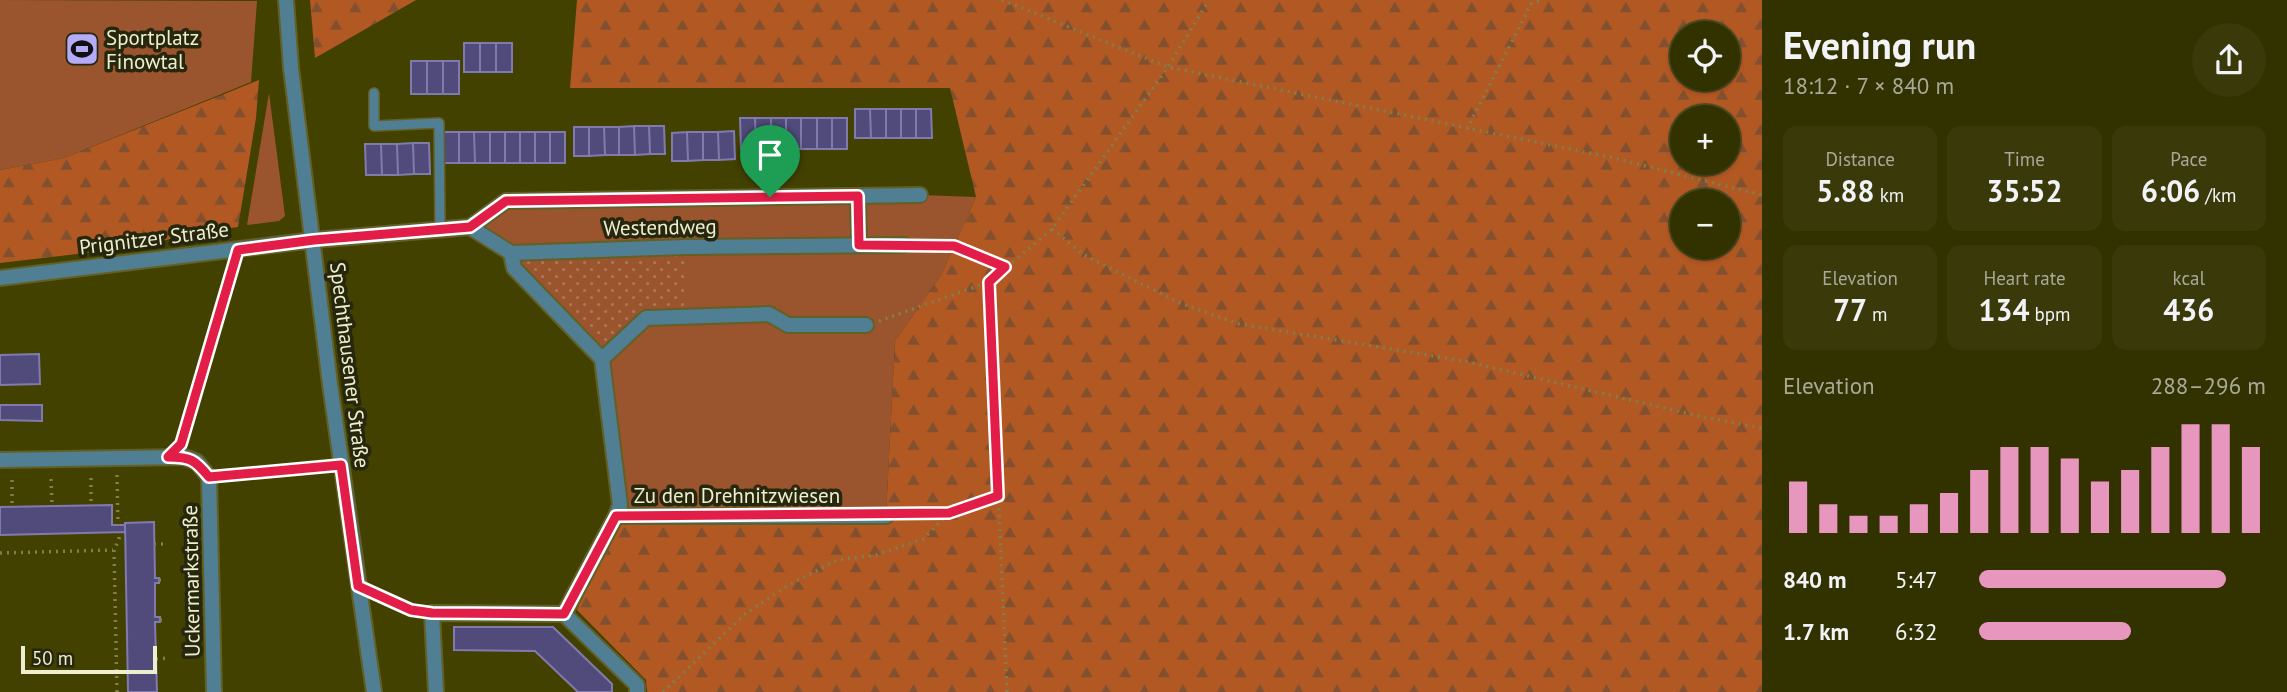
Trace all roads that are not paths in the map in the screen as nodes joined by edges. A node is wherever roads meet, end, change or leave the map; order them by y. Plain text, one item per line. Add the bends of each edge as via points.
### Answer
1 (286, 0) edge
2 (374, 93) dead end
3 (920, 195) dead end
4 (858, 196) junction
5 (470, 227) junction
6 (440, 229) junction
7 (314, 240) junction
8 (859, 245) junction
9 (904, 245) road end
10 (511, 253) junction
11 (0, 278) edge
12 (866, 325) road end
13 (602, 359) junction
14 (0, 460) edge
15 (616, 516) junction
16 (886, 516) road end
17 (564, 614) junction
18 (214, 692) edge
19 (374, 692) edge
20 (436, 692) edge
21 (637, 692) edge

1 - 7 street, Spechthausener Straße
2 - 6 lane via 374,126 439,124
3 - 4 street, Westendweg
4 - 5 street, Westendweg via 506,201
4 - 8 street
5 - 6 street
5 - 10 street
6 - 7 street
7 - 11 street, Prignitzer Straße
7 - 19 street, Spechthausener Straße
8 - 9 street, Westendweg
8 - 10 street, Westendweg
10 - 13 street via 514,268
12 - 13 street via 788,325 769,314 646,318
13 - 15 street via 620,505
14 - 18 street, Uckermarkstraße via 184,457 197,462 209,477
15 - 16 street, Zu den Drehnitzwiesen
15 - 17 street, Zu den Drehnitzwiesen
17 - 20 street via 432,613
17 - 21 street via 637,685

